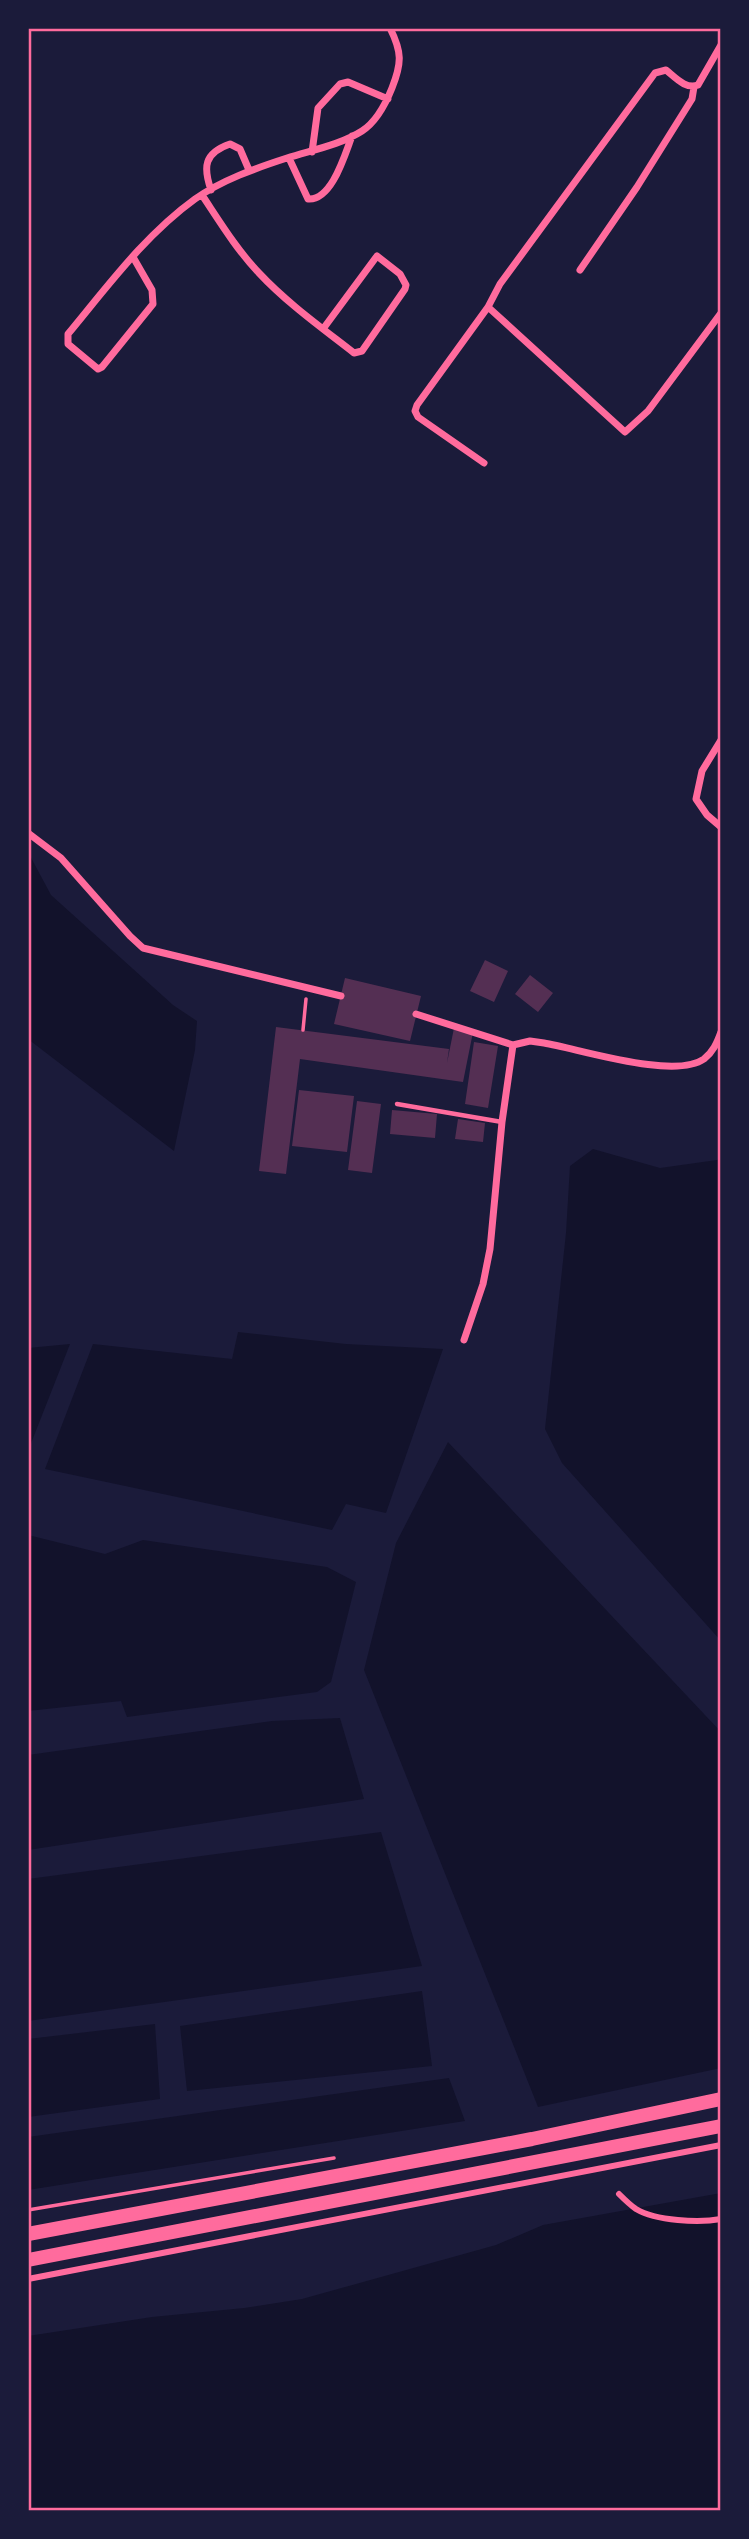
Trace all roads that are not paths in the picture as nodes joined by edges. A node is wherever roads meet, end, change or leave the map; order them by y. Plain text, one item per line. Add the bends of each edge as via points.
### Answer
1 (390, 28) edge
2 (721, 45) edge
3 (694, 87) junction
4 (388, 99) junction
5 (352, 135) junction
6 (312, 152) junction
7 (289, 158) junction
8 (249, 170) junction
9 (211, 190) junction
10 (202, 195) junction
11 (133, 257) junction
12 (580, 270) dead end
13 (488, 307) junction
14 (721, 313) edge
15 (323, 329) junction
16 (484, 463) dead end
17 (721, 740) edge
18 (721, 827) edge
19 (28, 833) edge
20 (341, 996) dead end
21 (416, 1014) dead end
22 (721, 1032) edge
23 (513, 1045) junction
24 (397, 1104) dead end
25 (502, 1122) junction
26 (464, 1340) dead end
27 (721, 2099) edge
28 (721, 2126) edge
29 (721, 2145) edge
30 (619, 2194) dead end
31 (721, 2219) edge
32 (28, 2234) edge
33 (28, 2260) edge
34 (28, 2279) edge

1 - 4 street via 401,57
2 - 3 street
3 - 12 street via 692,99
3 - 13 street via 666,70 655,73 500,284
4 - 5 street via 363,131
4 - 6 street via 348,82 340,84 318,107
5 - 6 street
5 - 7 street via 335,178 313,200 308,199
6 - 7 street
7 - 8 street
8 - 9 street
8 - 9 street via 240,149 230,144 219,148 205,172
9 - 10 street
10 - 11 street
10 - 15 street via 260,274
11 - 11 street via 68,334 68,344 98,369 153,304 152,289
13 - 14 street via 625,432 648,411
13 - 16 street via 415,411
15 - 15 street via 354,353 362,351 405,289 403,278 377,256
17 - 18 street via 702,771 696,799
19 - 20 street via 61,858 143,948
21 - 23 street
22 - 23 street via 715,1048 703,1060 670,1068 544,1043
23 - 25 street
24 - 25 lane
25 - 26 street via 490,1249
27 - 32 main road
28 - 33 main road
29 - 34 street
30 - 31 street via 638,2210 659,2216 687,2221

